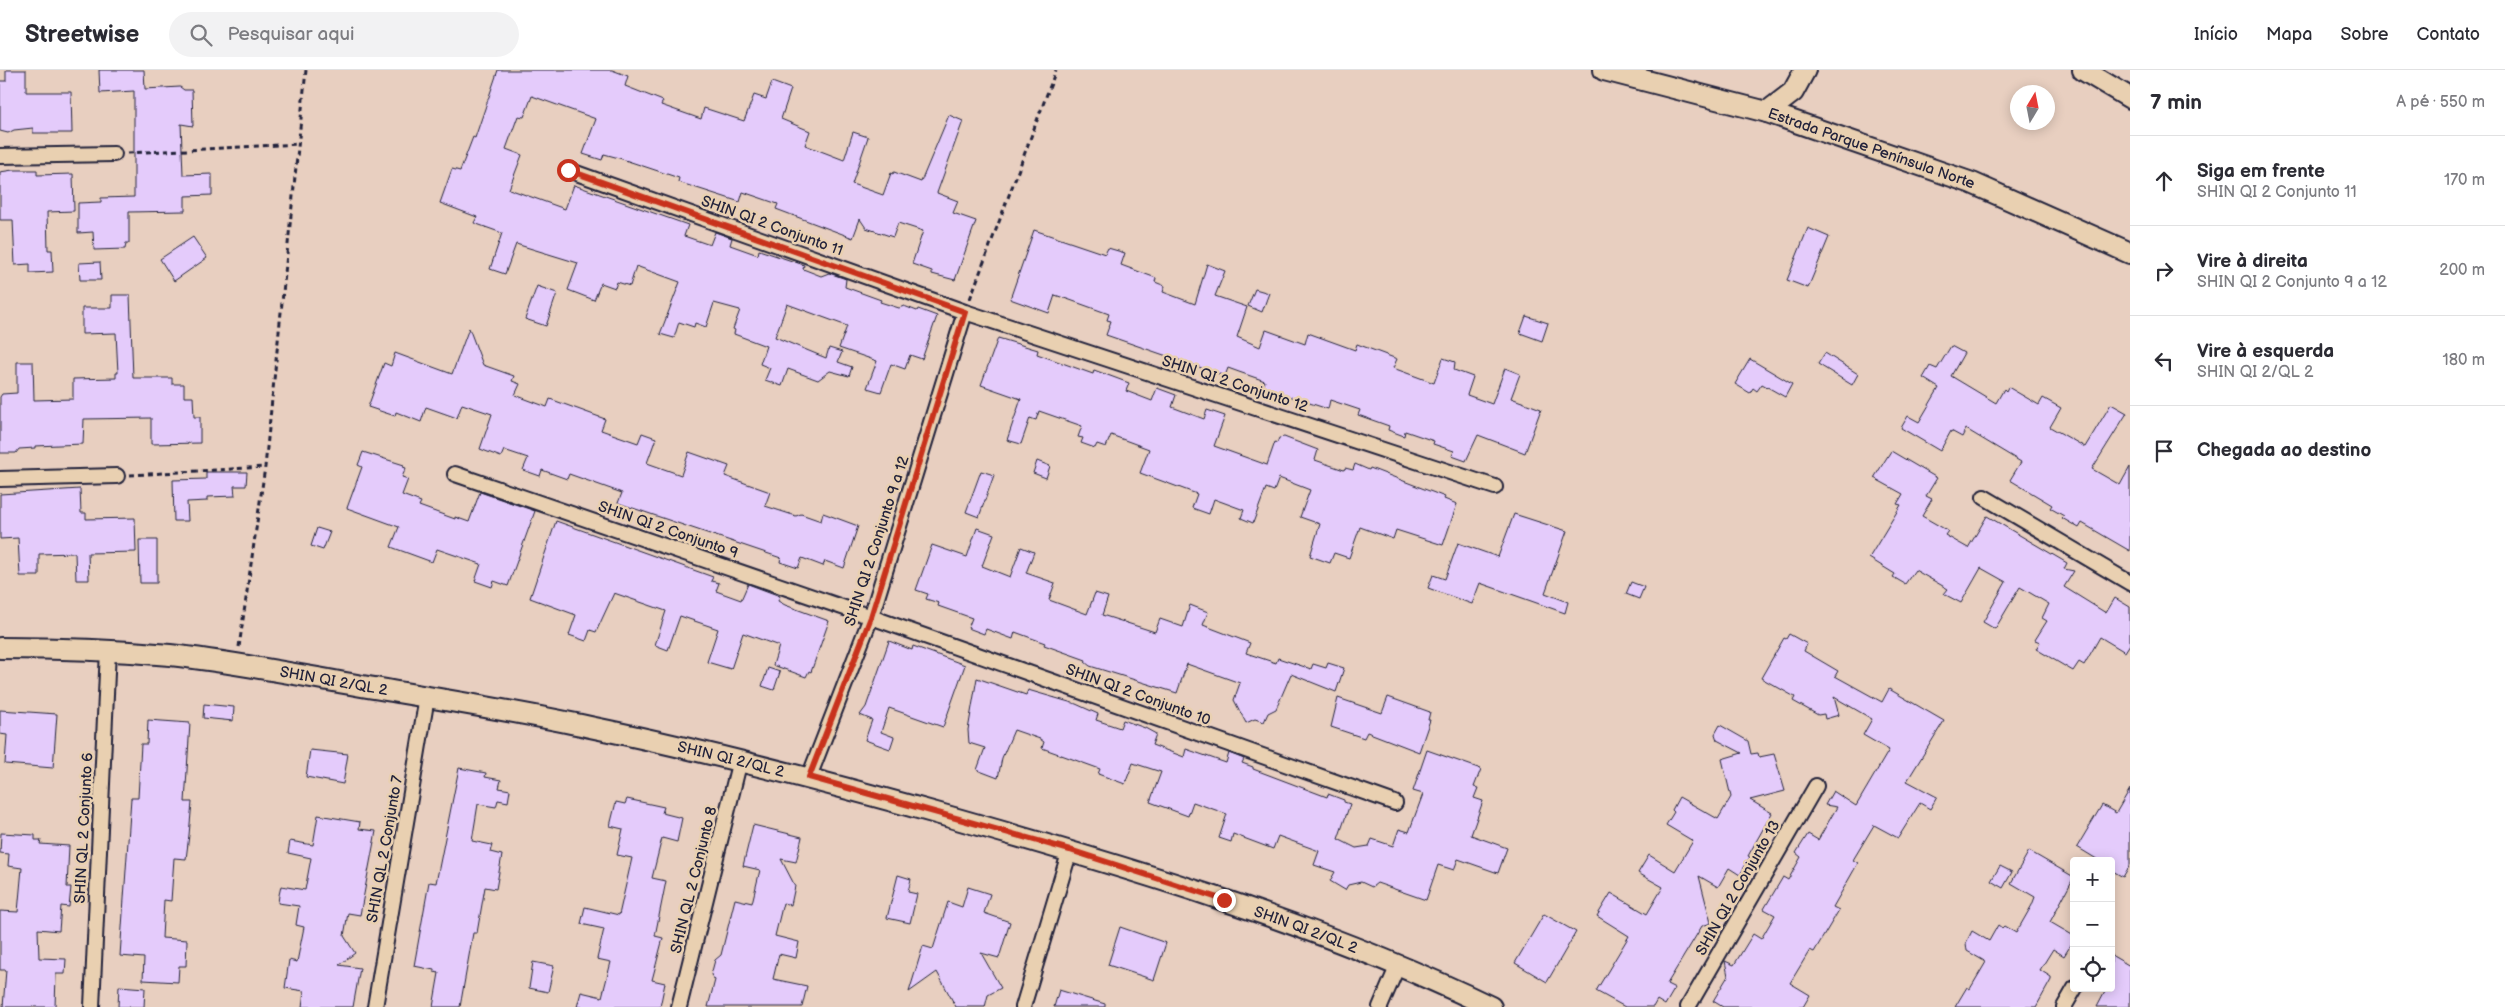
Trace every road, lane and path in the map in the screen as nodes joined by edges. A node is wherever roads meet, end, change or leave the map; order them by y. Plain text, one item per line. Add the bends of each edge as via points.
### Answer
1 (306, 70) edge
2 (1056, 70) edge
3 (1604, 70) edge
4 (1805, 70) edge
5 (2082, 70) edge
6 (2130, 98) edge
7 (1767, 112) junction
8 (298, 144) junction
9 (114, 154) joint
10 (0, 156) edge
11 (568, 170) dead end
12 (2130, 253) edge
13 (965, 312) junction
14 (265, 467) junction
15 (454, 474) dead end
16 (117, 476) joint
17 (0, 479) edge
18 (1496, 487) dead end
19 (1984, 497) dead end
20 (2130, 583) edge
21 (871, 617) junction
22 (0, 648) edge
23 (108, 650) junction
24 (237, 665) junction
25 (427, 697) junction
26 (740, 760) junction
27 (809, 777) junction
28 (1816, 786) dead end
29 (1395, 803) dead end
30 (1070, 850) junction
31 (1398, 965) junction
32 (2073, 992) edge
33 (92, 1007) edge
34 (375, 1007) edge
35 (679, 1007) edge
36 (1023, 1007) edge
37 (1380, 1007) edge
38 (1491, 1007) edge
39 (1688, 1007) edge
40 (2064, 1007) edge

1 - 8 path
2 - 13 path
3 - 7 street, Estrada Parque Península Norte
4 - 7 street via 1792,92
5 - 6 street
7 - 12 street, Estrada Parque Península Norte via 1972,183
8 - 9 path
8 - 14 path
9 - 10 street
11 - 13 street, SHIN QI 2 Conjunto 11
13 - 18 street, SHIN QI 2 Conjunto 12
13 - 21 street, SHIN QI 2 Conjunto 9 a 12
14 - 16 path
14 - 24 path
15 - 21 street, SHIN QI 2 Conjunto 9
16 - 17 street
19 - 20 street
21 - 27 street, SHIN QI 2 Conjunto 9 a 12
21 - 29 street, SHIN QI 2 Conjunto 10
22 - 23 street, SHIN QI 2/QL 2
23 - 24 street, SHIN QI 2/QL 2
23 - 33 street, SHIN QL 2 Conjunto 6
24 - 25 street, SHIN QI 2/QL 2
25 - 26 street, SHIN QI 2/QL 2 via 587,726
25 - 34 street, SHIN QL 2 Conjunto 7
26 - 27 street, SHIN QI 2/QL 2
26 - 35 street, SHIN QL 2 Conjunto 8
27 - 30 street, SHIN QI 2/QL 2
28 - 39 street, SHIN QI 2 Conjunto 13
30 - 31 street, SHIN QI 2/QL 2 via 1234,904
30 - 36 street
31 - 37 street
31 - 38 street, SHIN QI 2/QL 2
32 - 40 street

